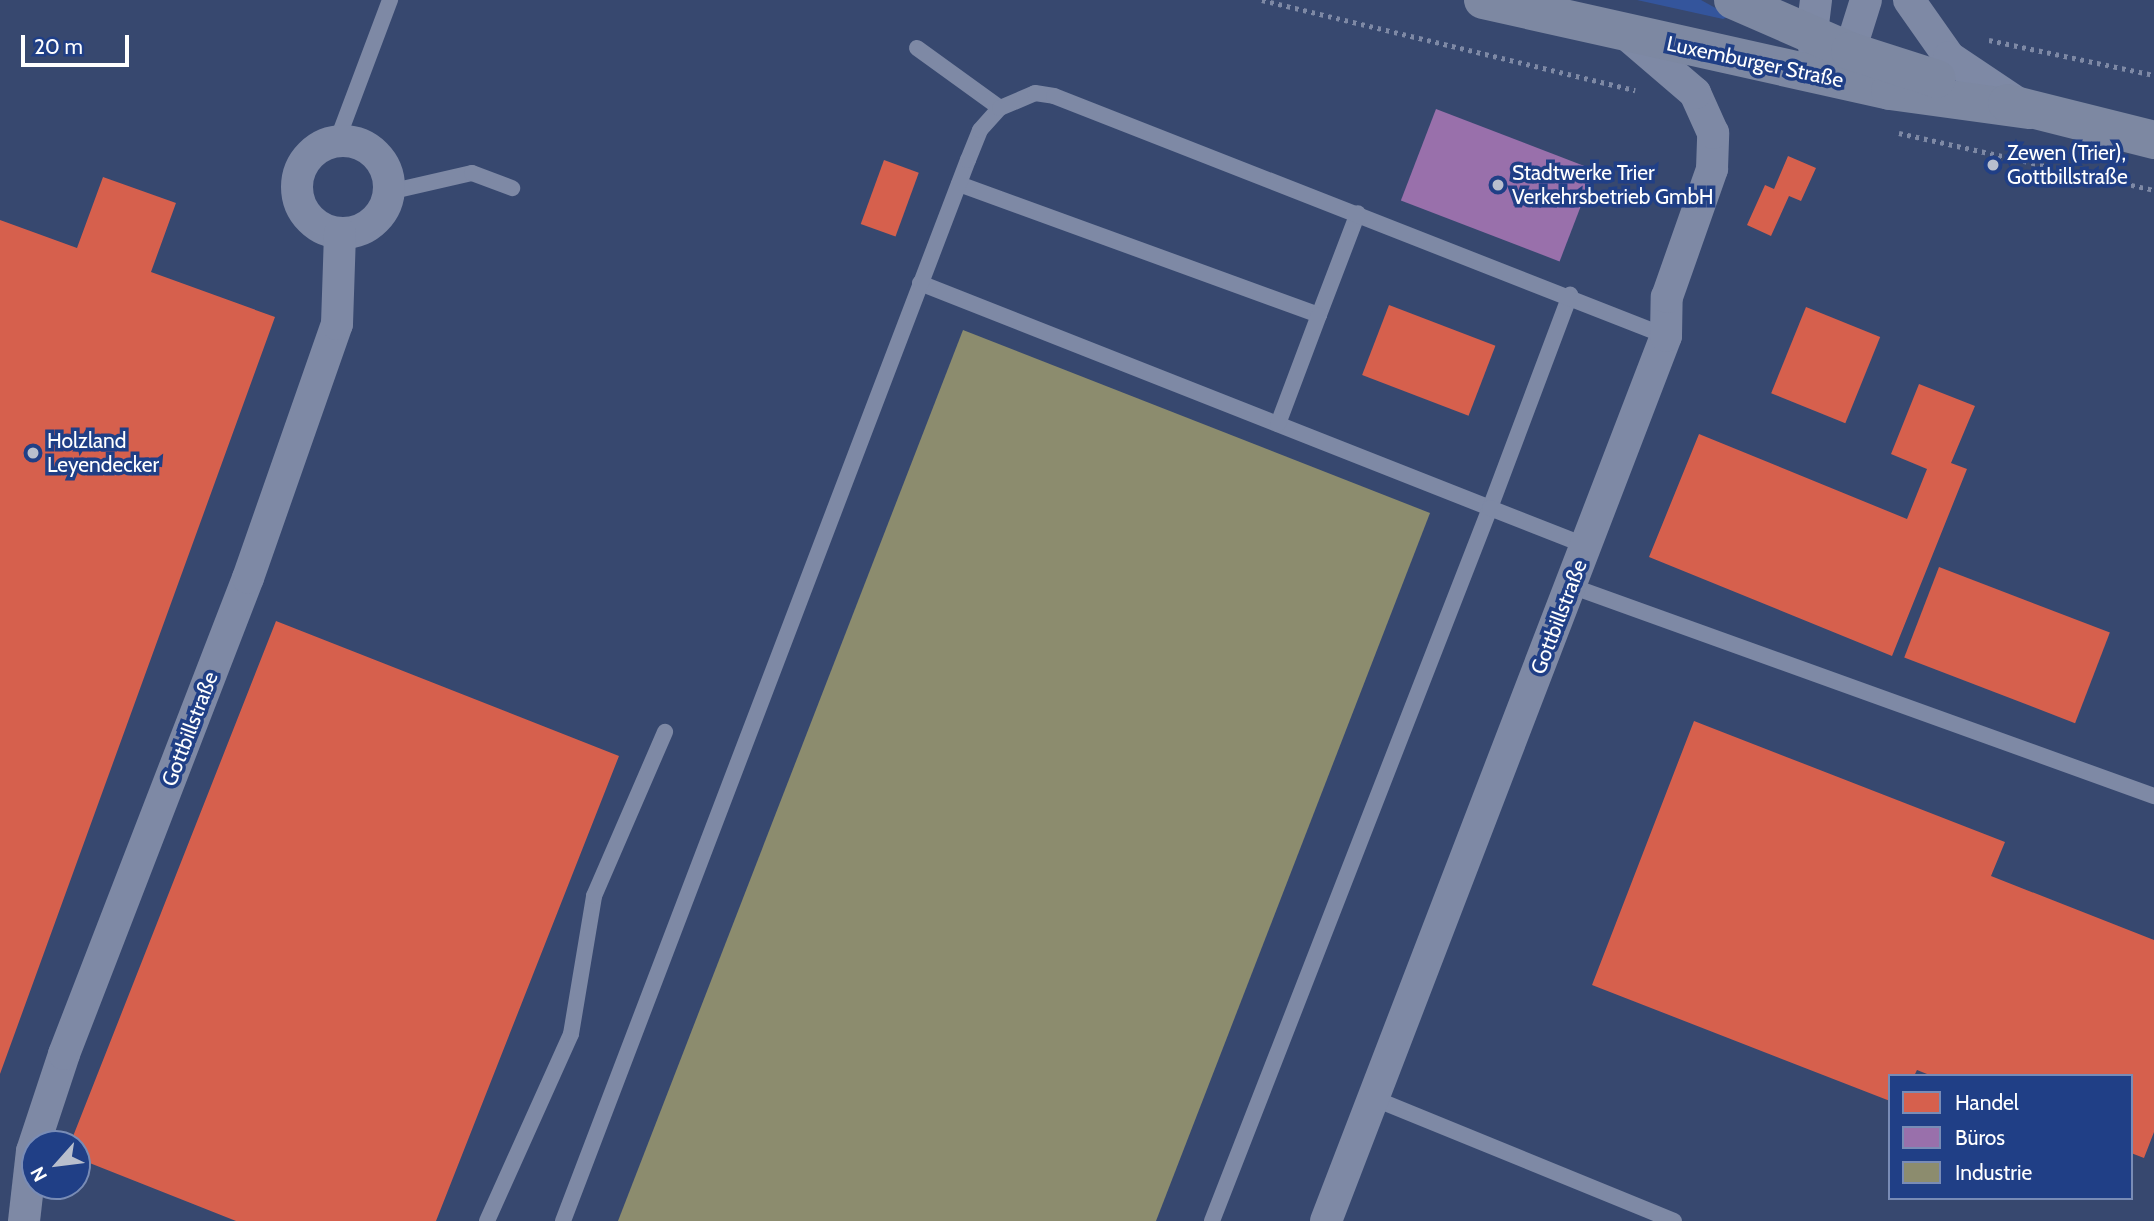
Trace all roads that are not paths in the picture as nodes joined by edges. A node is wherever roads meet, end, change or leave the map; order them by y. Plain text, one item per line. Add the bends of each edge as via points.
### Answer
1 (390, 0) edge
2 (1483, 0) edge
3 (1734, 0) edge
4 (1866, 0) edge
5 (1909, 0) edge
6 (1814, 18) edge
7 (1626, 34) junction
8 (918, 48) dead end
9 (1850, 51) junction
10 (1819, 76) junction
11 (1000, 108) junction
12 (2029, 110) junction
13 (337, 141) junction
14 (2154, 141) edge
15 (959, 184) junction
16 (512, 188) dead end
17 (389, 192) junction
18 (1358, 213) junction
19 (340, 233) junction
20 (920, 283) junction
21 (1570, 295) junction
22 (1319, 315) junction
23 (1666, 336) junction
24 (1278, 424) junction
25 (1490, 508) junction
26 (1587, 546) junction
27 (1571, 586) junction
28 (665, 732) dead end
29 (2154, 796) edge
30 (1373, 1098) junction
31 (24, 1221) edge
32 (487, 1221) edge
33 (563, 1221) edge
34 (1212, 1221) edge
35 (1326, 1221) edge
36 (1674, 1221) edge

1 - 13 lane
2 - 7 main road, Luxemburger Straße
3 - 6 main road, Luxemburger Straße
4 - 9 street
5 - 12 street via 1949,57
6 - 9 main road, Luxemburger Straße
6 - 10 street
7 - 10 main road, Luxemburger Straße
7 - 23 street, Gottbillstraße via 1688,84 1713,133 1707,188 1667,297
8 - 11 lane
9 - 10 street
9 - 12 main road, Luxemburger Straße
10 - 12 main road, Luxemburger Straße
11 - 15 lane via 980,130
11 - 18 lane via 1035,93 1054,96
12 - 14 main road, Luxemburger Straße
13 - 17 street via 376,154
13 - 19 street via 316,149 299,169 296,187 314,224
15 - 20 lane
15 - 22 lane
16 - 17 lane via 472,173
17 - 19 street via 382,212 363,228
18 - 21 lane
18 - 22 lane
19 - 31 street, Gottbillstraße via 337,324 248,578 64,1054 32,1151
20 - 24 lane
20 - 33 lane
21 - 23 lane
21 - 25 lane
22 - 24 lane
23 - 26 street, Gottbillstraße
24 - 25 lane
25 - 26 lane
25 - 34 lane
26 - 27 street, Gottbillstraße
27 - 29 lane
27 - 30 street, Gottbillstraße
28 - 32 lane via 594,896 571,1034
30 - 35 street, Gottbillstraße
30 - 36 lane

